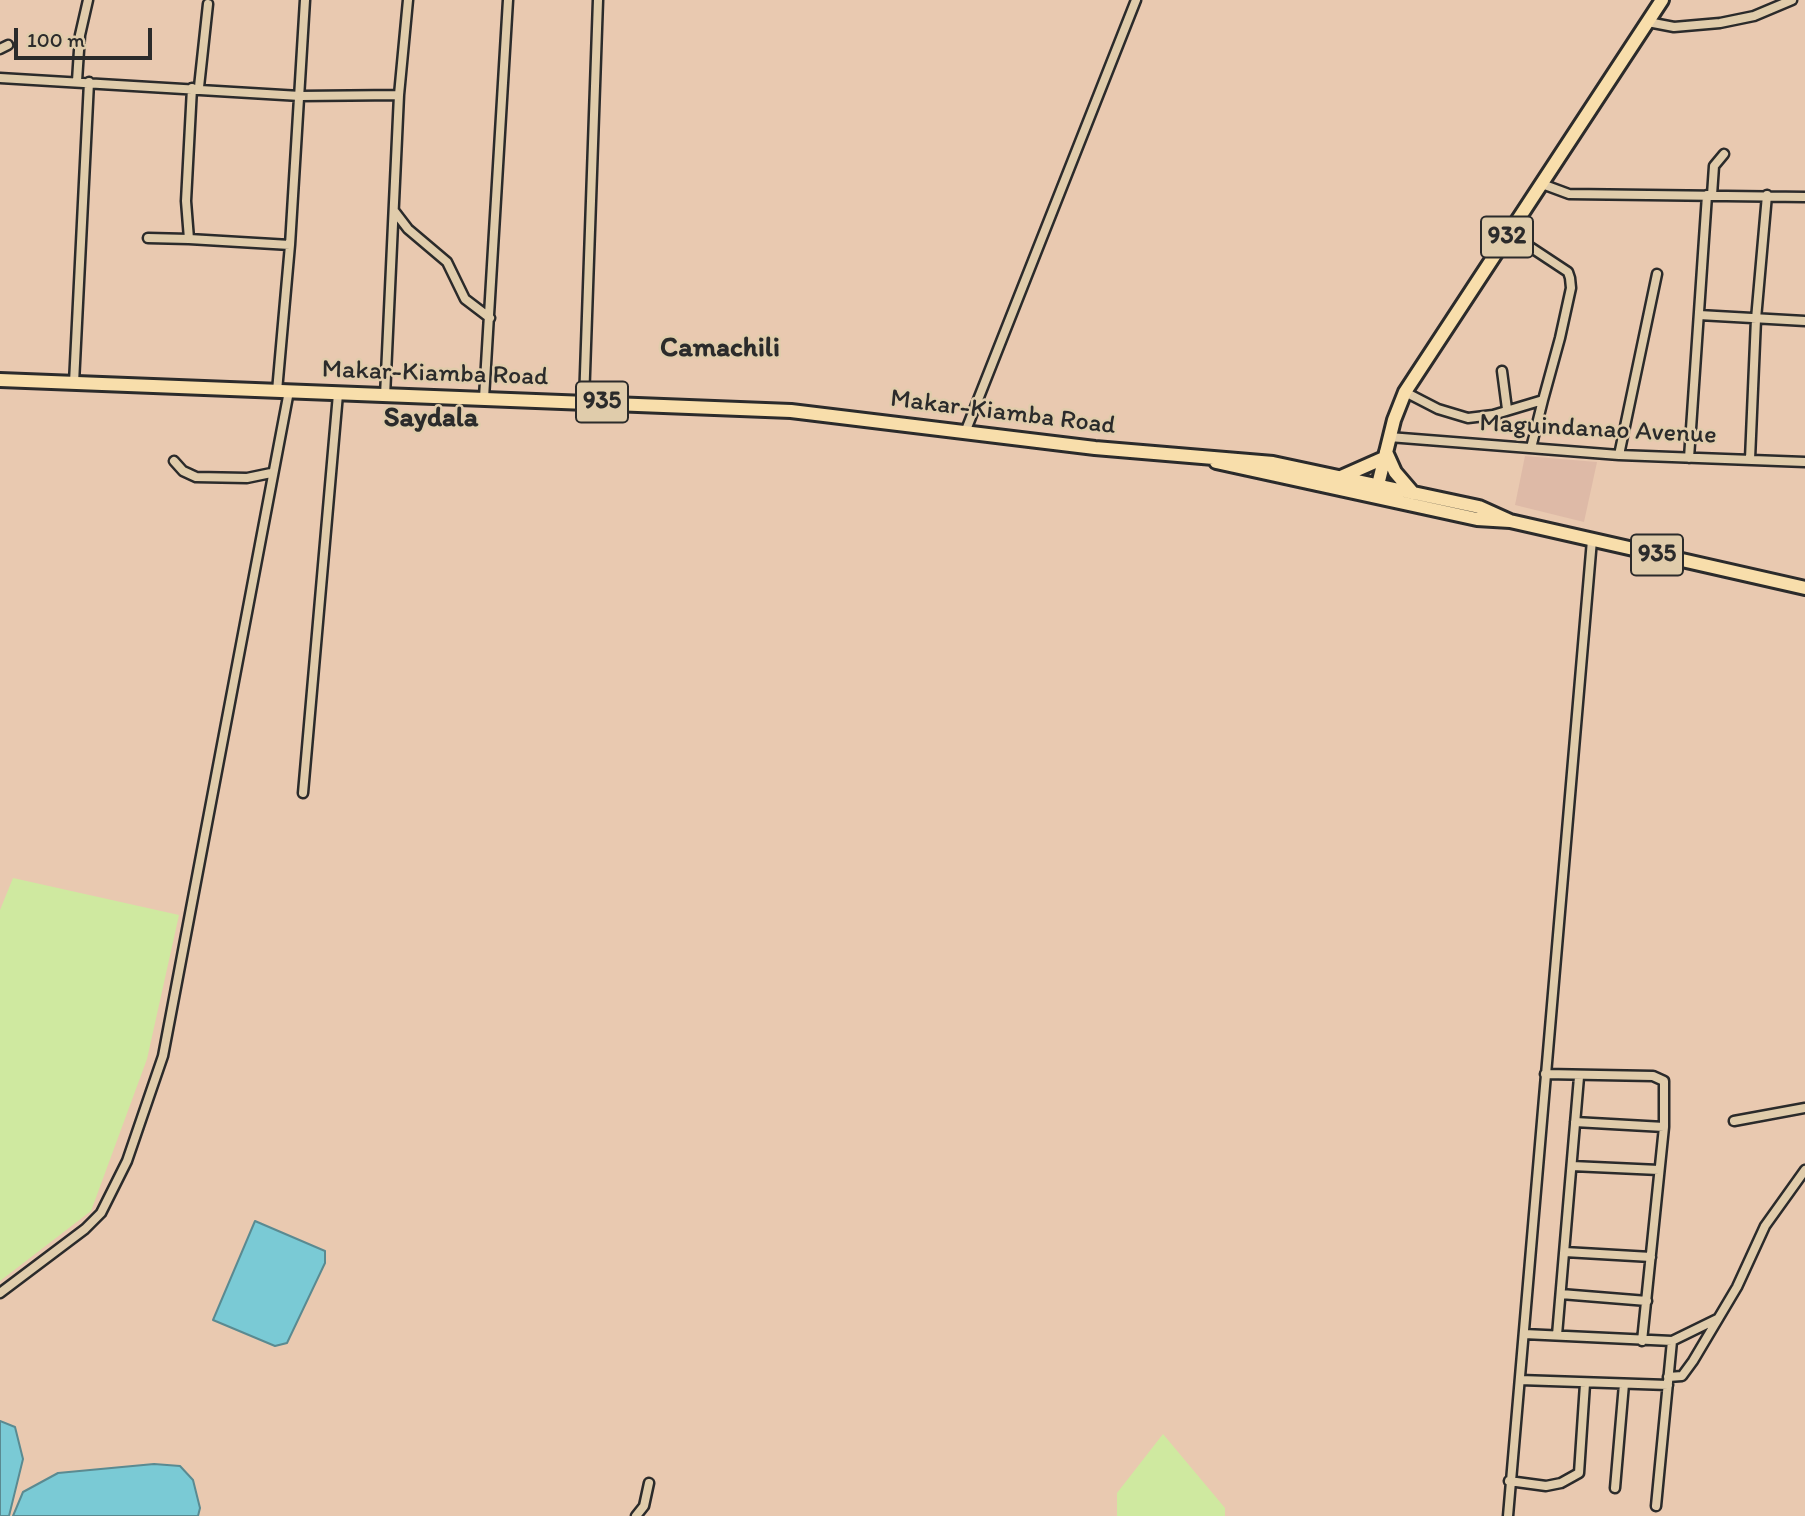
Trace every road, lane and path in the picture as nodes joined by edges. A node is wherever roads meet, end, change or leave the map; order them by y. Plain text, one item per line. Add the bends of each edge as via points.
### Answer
1 (88, 0) edge
2 (305, 0) edge
3 (408, 0) edge
4 (508, 0) edge
5 (598, 0) edge
6 (1136, 0) edge
7 (1662, 0) edge
8 (1792, 0) edge
9 (208, 4) dead end
10 (1648, 22) junction
11 (0, 78) edge
12 (77, 81) junction
13 (89, 82) junction
14 (195, 88) junction
15 (399, 95) junction
16 (300, 96) junction
17 (1724, 154) dead end
18 (1542, 184) junction
19 (1710, 195) junction
20 (1767, 195) junction
21 (1805, 197) edge
22 (395, 212) junction
23 (1509, 233) junction
24 (148, 238) dead end
25 (189, 239) junction
26 (290, 245) junction
27 (1657, 274) dead end
28 (1699, 315) junction
29 (490, 318) junction
30 (1756, 319) junction
31 (1805, 321) edge
32 (1502, 371) dead end
33 (0, 380) edge
34 (74, 383) junction
35 (283, 391) junction
36 (1405, 392) junction
37 (338, 394) junction
38 (385, 396) junction
39 (484, 398) junction
40 (1542, 400) junction
41 (584, 402) junction
42 (1507, 409) junction
43 (966, 430) junction
44 (1389, 437) junction
45 (1531, 448) junction
46 (1619, 454) junction
47 (1385, 455) junction
48 (1202, 458) junction
49 (1689, 458) junction
50 (1750, 459) junction
51 (174, 461) dead end
52 (1805, 462) edge
53 (271, 473) junction
54 (1341, 477) junction
55 (1377, 491) junction
56 (1413, 493) junction
57 (1510, 521) junction
58 (1592, 540) junction
59 (1805, 589) edge
60 (303, 793) dead end
61 (1545, 1074) junction
62 (1579, 1077) junction
63 (1805, 1108) edge
64 (1734, 1121) dead end
65 (1575, 1122) junction
66 (1664, 1127) junction
67 (1572, 1166) junction
68 (1659, 1170) junction
69 (1805, 1170) edge
70 (1565, 1252) junction
71 (1651, 1257) junction
72 (0, 1293) edge
73 (1561, 1294) junction
74 (1647, 1301) junction
75 (1717, 1319) junction
76 (1524, 1334) junction
77 (1557, 1335) junction
78 (1643, 1340) junction
79 (1672, 1341) junction
80 (1520, 1380) junction
81 (1668, 1381) junction
82 (1585, 1384) junction
83 (1624, 1384) junction
84 (1509, 1481) junction
85 (649, 1483) dead end
86 (1615, 1488) dead end
87 (1657, 1506) dead end
88 (636, 1516) edge
89 (1507, 1516) edge

1 - 12 street
2 - 16 street
3 - 15 street
4 - 29 street
5 - 41 street
6 - 43 street
7 - 10 main road, 932
8 - 10 street via 1754,16 1720,23 1674,27
9 - 14 street
10 - 18 main road, 932
11 - 12 street
12 - 13 street
13 - 14 street
13 - 34 street
14 - 16 street
14 - 25 street via 186,201
15 - 16 street
15 - 22 street
16 - 26 street
17 - 19 street via 1714,166
18 - 19 street via 1569,194
18 - 23 main road, 932
19 - 20 street
19 - 28 street
20 - 21 street
20 - 30 street
22 - 29 street via 447,262 465,299
22 - 38 street
23 - 36 main road, 932
23 - 40 street via 1568,272 1570,278 1560,338
24 - 25 street
25 - 26 street
26 - 35 street
27 - 46 street
28 - 30 street
28 - 49 street
29 - 39 street
30 - 31 street
30 - 50 street
32 - 42 street
33 - 34 main road, Makar-Kiamba Road / 935
34 - 35 main road, Makar-Kiamba Road / 935
35 - 37 main road, Makar-Kiamba Road / 935
35 - 53 street
36 - 42 street via 1468,418
36 - 44 main road, 932
37 - 38 main road, Makar-Kiamba Road / 935
37 - 60 street
38 - 39 main road, Makar-Kiamba Road / 935
39 - 41 main road, Makar-Kiamba Road / 935
40 - 42 street
40 - 45 street
41 - 43 main road, Makar-Kiamba Road / 935 via 791,411
43 - 48 main road, Makar-Kiamba Road / 935
44 - 45 street, Maguindanao Avenue
44 - 47 main road, 932
45 - 46 street, Maguindanao Avenue
46 - 49 street, Maguindanao Avenue
47 - 54 main road
47 - 55 main road, 932
47 - 56 main road
48 - 54 main road, Makar-Kiamba Road / 935 via 1239,458
48 - 55 main road, Makar-Kiamba Road / 935
49 - 50 street, Maguindanao Avenue
50 - 52 street, Maguindanao Avenue
51 - 53 street via 196,477 247,478
53 - 72 street via 163,1056 127,1161 101,1213
54 - 55 main road, Makar-Kiamba Road / 935
55 - 56 main road, Makar-Kiamba Road / 935
55 - 57 main road, Makar-Kiamba Road / 935 via 1477,519
56 - 57 main road, Makar-Kiamba Road / 935 via 1479,508
57 - 58 main road, Makar-Kiamba Road / 935
58 - 59 main road, Makar-Kiamba Road / 935
58 - 61 street
61 - 62 street
61 - 76 street
62 - 65 street
62 - 66 street via 1662,1078
63 - 64 street
65 - 66 street
65 - 67 street
66 - 68 street
67 - 68 street
67 - 70 street
68 - 71 street
69 - 75 street via 1765,1226
70 - 71 street
70 - 73 street
71 - 74 street
73 - 74 street
73 - 77 street
74 - 78 street
75 - 79 street
75 - 81 street via 1684,1374
76 - 77 street
76 - 80 street
77 - 78 street
78 - 79 street
79 - 81 street
80 - 82 street
80 - 84 street
81 - 83 street
81 - 87 street
82 - 83 street
82 - 84 street via 1578,1473 1546,1486
83 - 86 street
84 - 89 street
85 - 88 street via 644,1506

